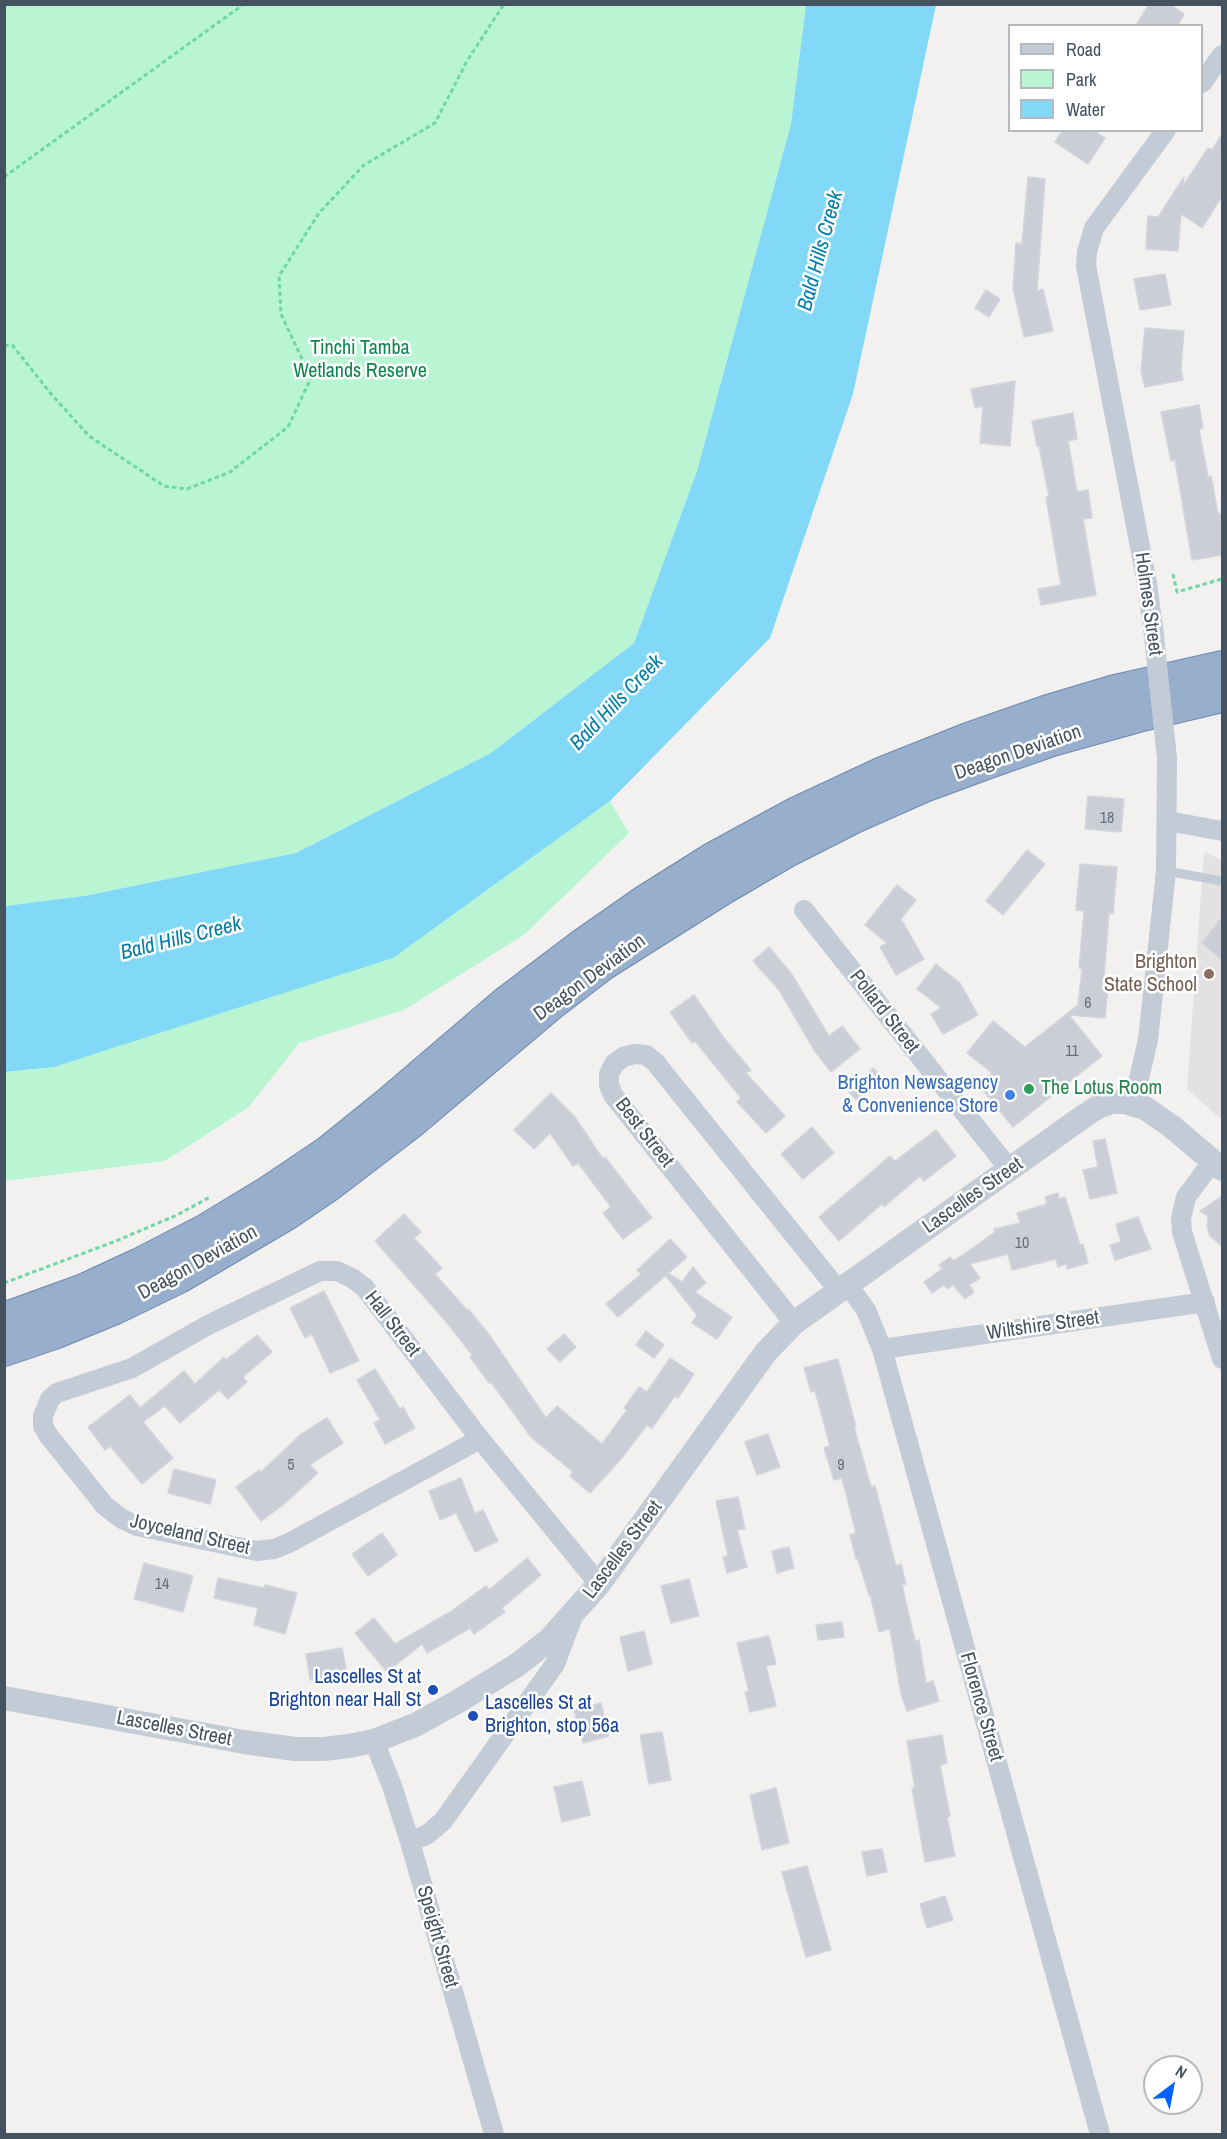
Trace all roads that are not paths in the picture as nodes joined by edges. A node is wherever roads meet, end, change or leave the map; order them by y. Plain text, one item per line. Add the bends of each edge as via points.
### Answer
1 (1222, 55) edge
2 (1203, 82) edge
3 (1165, 132) edge
4 (1222, 666) edge
5 (1222, 696) edge
6 (1168, 821) junction
7 (1222, 831) edge
8 (1166, 871) junction
9 (1222, 881) edge
10 (804, 910) dead end
11 (1133, 1104) junction
12 (1218, 1165) edge
13 (1010, 1170) junction
14 (843, 1288) junction
15 (1205, 1302) junction
16 (4, 1319) edge
17 (794, 1323) junction
18 (882, 1349) junction
19 (4, 1350) edge
20 (1222, 1359) edge
21 (45, 1407) joint
22 (480, 1439) junction
23 (599, 1584) junction
24 (575, 1611) junction
25 (4, 1698) edge
26 (374, 1741) junction
27 (410, 1842) junction
28 (494, 2134) edge
29 (1100, 2134) edge

1 - 2 street
3 - 6 street, Holmes Street, bridge via 1094,228 1086,266 1147,583 1167,758
4 - 16 highway, Deagon Deviation via 1115,691 968,739 875,777 754,836 644,902 581,946 508,1000 328,1152 267,1193 140,1264 84,1290
5 - 19 highway, Deagon Deviation via 1127,718 989,762 924,786 787,851 603,964 410,1123 280,1218 179,1277 115,1308
6 - 7 street
6 - 8 street, Holmes Street
8 - 9 lane
8 - 11 street, Holmes Street via 1148,1040
10 - 13 street, Pollard Street
11 - 12 street via 1156,1115
11 - 13 street, Lascelles Street via 1112,1102 1098,1107
12 - 15 street via 1186,1197 1181,1219
13 - 14 street, Lascelles Street
14 - 17 street, Lascelles Street
14 - 17 street, Best Street via 655,1062 646,1055 635,1054 614,1064 609,1074 613,1095
14 - 18 street, Florence Street via 866,1310
15 - 18 street, Wiltshire Street
15 - 20 street
17 - 23 street, Lascelles Street via 766,1352
18 - 29 street, Florence Street
21 - 22 street, Joyceland Street via 43,1426 48,1435 105,1506 122,1519 137,1526 257,1551 289,1543
21 - 22 street, Hall Street via 57,1394 132,1368 298,1280 320,1271 337,1271 365,1288
22 - 23 street, Hall Street
23 - 24 street, Lascelles Street
24 - 26 street, Lascelles Street via 549,1640 517,1665 415,1725
24 - 27 street via 555,1664 437,1828
25 - 26 street, Lascelles Street via 295,1749
26 - 27 street, Speight Street
27 - 28 street, Speight Street

